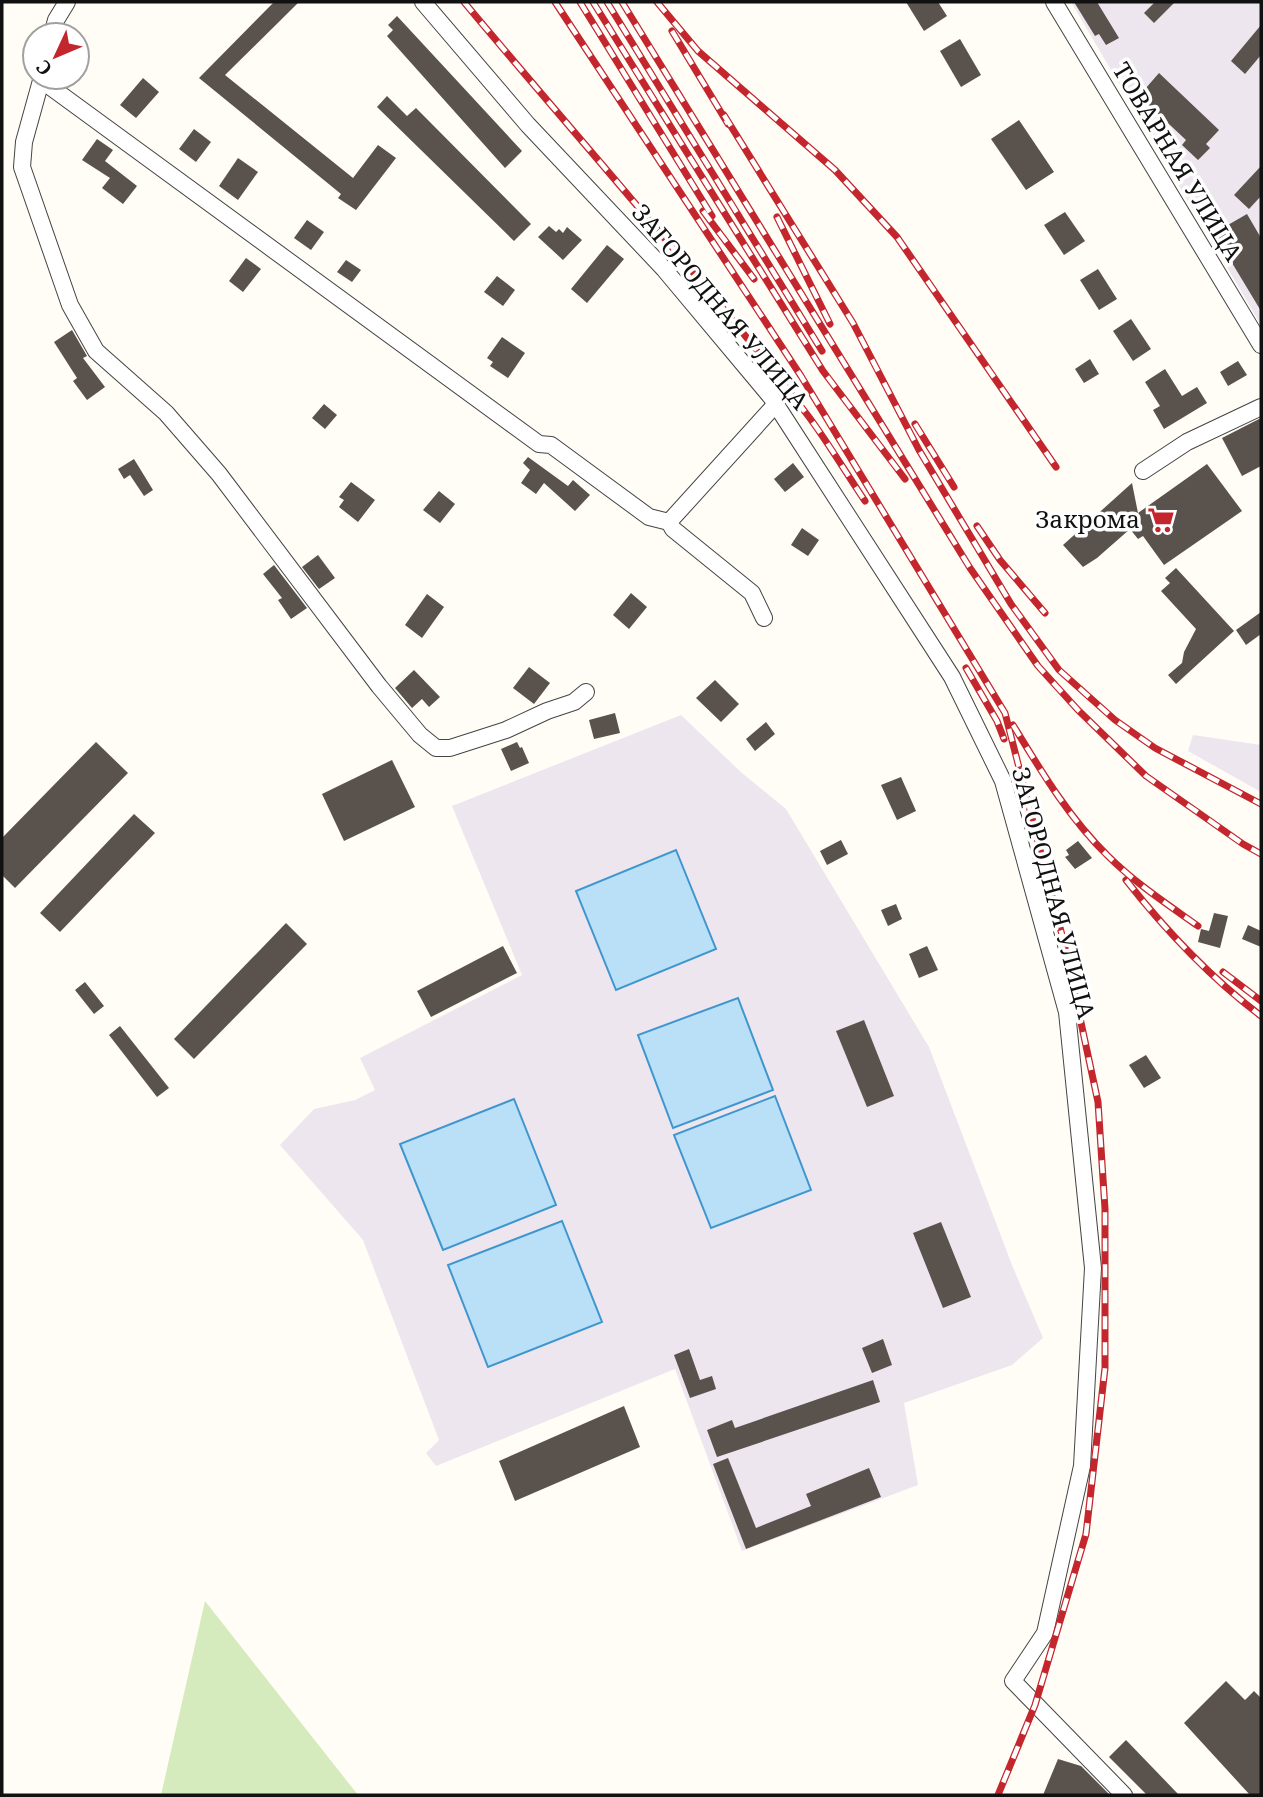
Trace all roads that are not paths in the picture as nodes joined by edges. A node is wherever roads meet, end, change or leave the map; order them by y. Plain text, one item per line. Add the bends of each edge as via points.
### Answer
1 (67, 2) edge
2 (423, 2) edge
3 (1055, 2) edge
4 (56, 21) edge
5 (38, 91) edge
6 (60, 91) edge
7 (1261, 345) edge
8 (776, 404) junction
9 (1261, 407) edge
10 (1143, 471) dead end
11 (669, 522) junction
12 (764, 618) dead end
13 (586, 692) dead end
14 (1124, 1795) edge

1 - 4 street
2 - 8 street, ЗАГОРОДНАЯ УЛИЦА via 528,125 664,269
3 - 7 street, ТОВАРНАЯ УЛИЦА
5 - 13 street via 22,167 70,304 96,351 166,413 219,474 420,735 436,748 450,748 574,702
6 - 11 street via 539,444 551,446 649,517
8 - 11 street
8 - 14 street, ЗАГОРОДНАЯ УЛИЦА via 952,677 1003,781 1067,1012 1093,1268 1082,1466 1045,1633 1013,1681
9 - 10 street via 1187,442
11 - 12 street via 752,593

